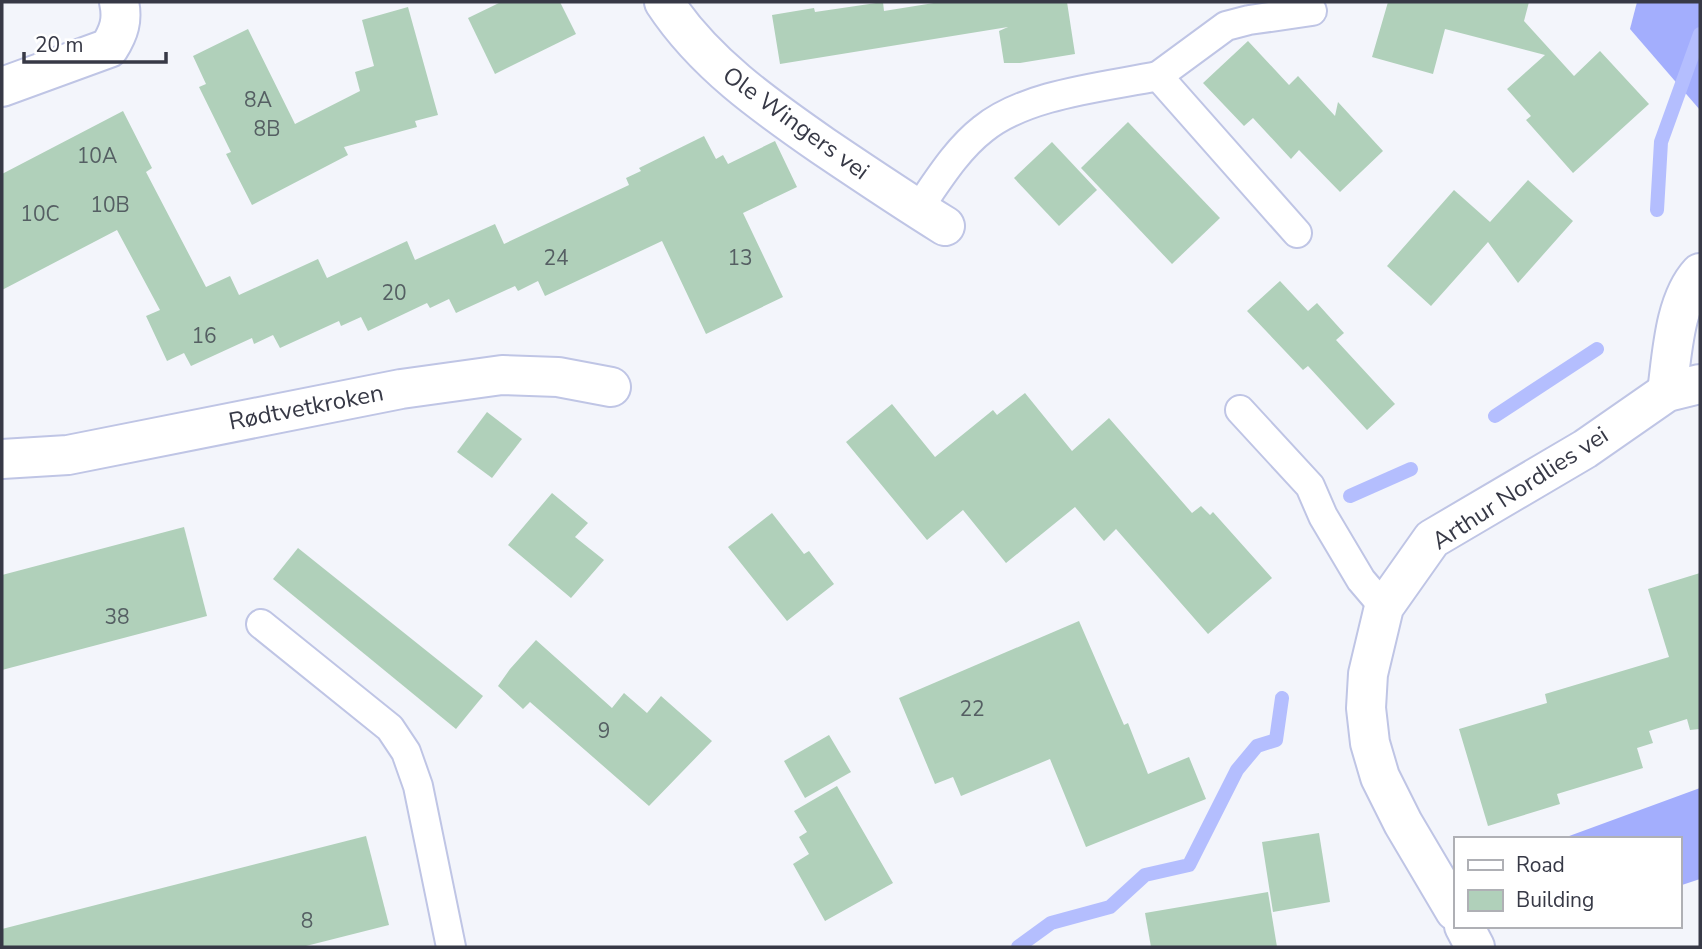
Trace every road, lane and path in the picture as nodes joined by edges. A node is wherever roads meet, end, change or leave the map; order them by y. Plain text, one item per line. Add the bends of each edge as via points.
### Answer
1 (120, 2) edge
2 (664, 2) edge
3 (1312, 11) dead end
4 (1158, 76) junction
5 (2, 87) edge
6 (931, 217) joint
7 (1297, 233) dead end
8 (1700, 273) edge
9 (611, 387) dead end
10 (1684, 388) edge
11 (1240, 410) dead end
12 (2, 460) edge
13 (1384, 607) junction
14 (261, 624) dead end
15 (1454, 909) edge
16 (1465, 928) edge
17 (452, 947) edge
18 (1475, 947) edge

1 - 5 street via 118,33 109,48
2 - 6 street, Ole Wingers vei via 693,40 777,115
3 - 4 lane via 1226,26
4 - 6 lane via 1036,102 1007,113 965,146
4 - 7 lane
8 - 10 street, Arthur Nordlies vei via 1676,327
9 - 12 street, Rødtvetkroken via 558,377 502,375 401,388 68,455
10 - 13 street, Arthur Nordlies vei via 1432,539
11 - 13 lane via 1310,486 1361,580
13 - 15 street, Arthur Nordlies vei via 1368,674 1370,743 1380,777 1403,823
14 - 17 lane via 390,728 406,752 418,786
16 - 18 street

